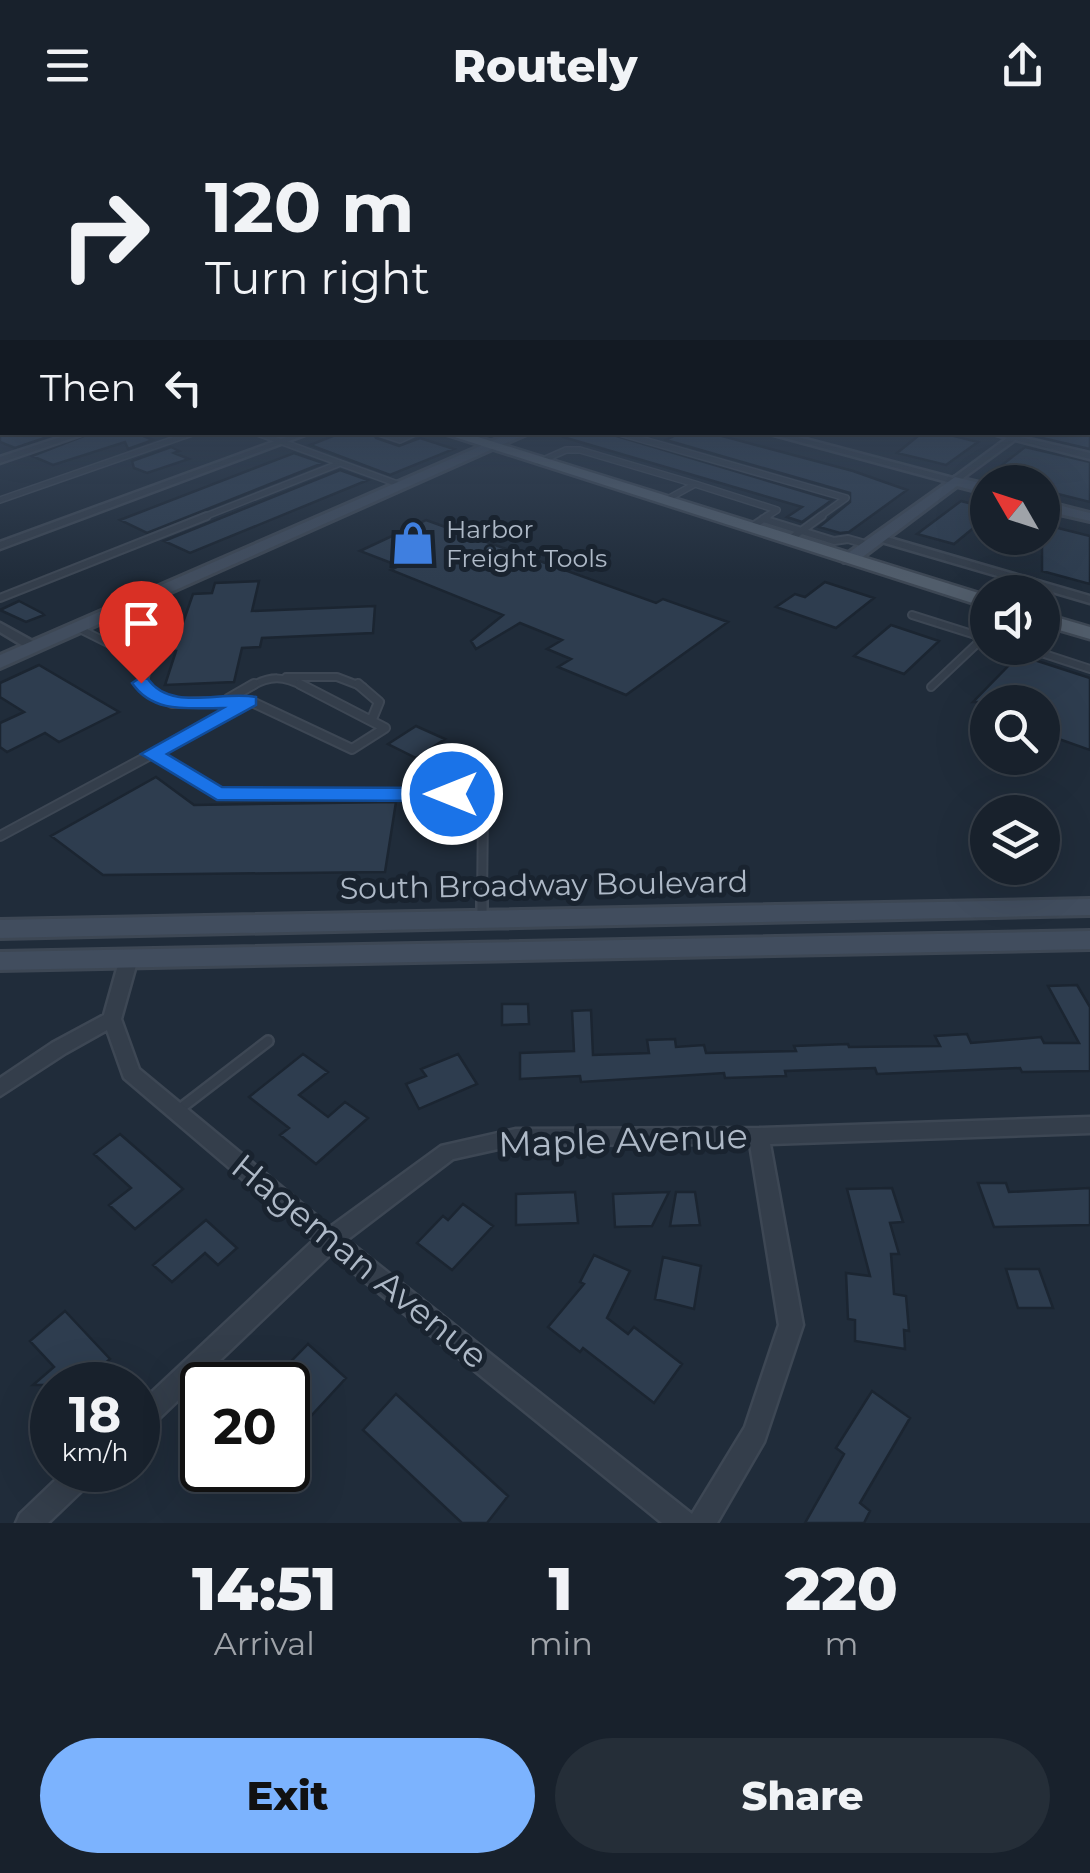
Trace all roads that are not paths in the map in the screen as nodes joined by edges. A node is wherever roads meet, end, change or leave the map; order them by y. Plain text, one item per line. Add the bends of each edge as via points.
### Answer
1 (31, 450) edge
2 (143, 450) edge
3 (260, 450) edge
4 (302, 450) edge
5 (485, 450) edge
6 (501, 450) edge
7 (566, 450) edge
8 (580, 450) edge
9 (679, 450) edge
10 (836, 450) edge
11 (997, 450) edge
12 (0, 460) edge
13 (539, 462) junction
14 (338, 464) junction
15 (955, 481) junction
16 (694, 484) junction
17 (970, 485) edge
18 (403, 486) junction
19 (0, 500) edge
20 (664, 501) junction
21 (1060, 509) edge
22 (1090, 517) edge
23 (756, 524) junction
24 (795, 535) junction
25 (874, 542) junction
26 (0, 546) edge
27 (850, 559) junction
28 (159, 593) junction
29 (970, 596) edge
30 (0, 598) edge
31 (1090, 600) edge
32 (912, 614) dead end
33 (162, 616) junction
34 (1060, 623) edge
35 (0, 627) edge
36 (78, 628) junction
37 (1090, 632) edge
38 (970, 633) edge
39 (104, 641) junction
40 (34, 647) junction
41 (970, 652) edge
42 (1060, 659) edge
43 (0, 662) edge
44 (148, 663) junction
45 (1090, 669) edge
46 (285, 677) junction
47 (932, 687) dead end
48 (228, 698) junction
49 (250, 701) junction
50 (372, 720) junction
51 (152, 754) junction
52 (0, 836) edge
53 (1090, 908) edge
54 (482, 918) junction
55 (0, 930) edge
56 (1090, 940) edge
57 (129, 958) junction
58 (0, 961) edge
59 (112, 1019) junction
60 (268, 1041) dead end
61 (0, 1088) edge
62 (177, 1111) junction
63 (1090, 1125) edge
64 (760, 1136) junction
65 (330, 1240) junction
66 (160, 1400) edge
67 (62, 1492) edge
68 (29, 1523) edge
69 (683, 1523) edge
70 (702, 1523) edge

1 - 12 street
2 - 19 lane
3 - 26 street
4 - 14 lane
5 - 18 main road
6 - 13 main road
7 - 13 lane
8 - 16 lane
9 - 24 lane via 846,498
10 - 15 street
11 - 15 street
13 - 20 main road
14 - 18 lane
14 - 30 lane
15 - 17 main road
15 - 25 main road
16 - 20 lane
16 - 23 lane via 777,510
18 - 28 main road
20 - 23 main road
21 - 22 main road
23 - 24 main road
24 - 25 lane
24 - 27 main road
25 - 27 main road
25 - 31 street
27 - 29 main road
28 - 33 lane via 168,602
28 - 36 main road
32 - 38 lane
33 - 39 lane
33 - 44 lane
34 - 37 main road
35 - 40 street
36 - 39 lane
36 - 40 main road
39 - 44 lane
40 - 43 main road
41 - 47 lane
42 - 45 lane
44 - 48 lane via 143,688 163,700
46 - 48 lane via 266,678
46 - 50 lane
46 - 50 lane via 338,677 376,696
48 - 49 lane
49 - 50 lane via 352,749 385,728
49 - 51 lane
51 - 52 lane
51 - 54 lane via 217,794 452,794 473,800 484,811
53 - 54 main road, South Broadway Boulevard
54 - 55 main road, South Broadway Boulevard
56 - 57 main road
57 - 58 main road
57 - 59 street
59 - 61 street
59 - 62 street, Hageman Avenue via 132,1073
60 - 62 lane
62 - 65 street, Hageman Avenue
63 - 64 street, Maple Avenue
64 - 65 street, Maple Avenue via 516,1137 448,1152
64 - 70 street via 791,1325 755,1433
65 - 66 street, Maple Avenue
65 - 69 street, Hageman Avenue
67 - 68 street

